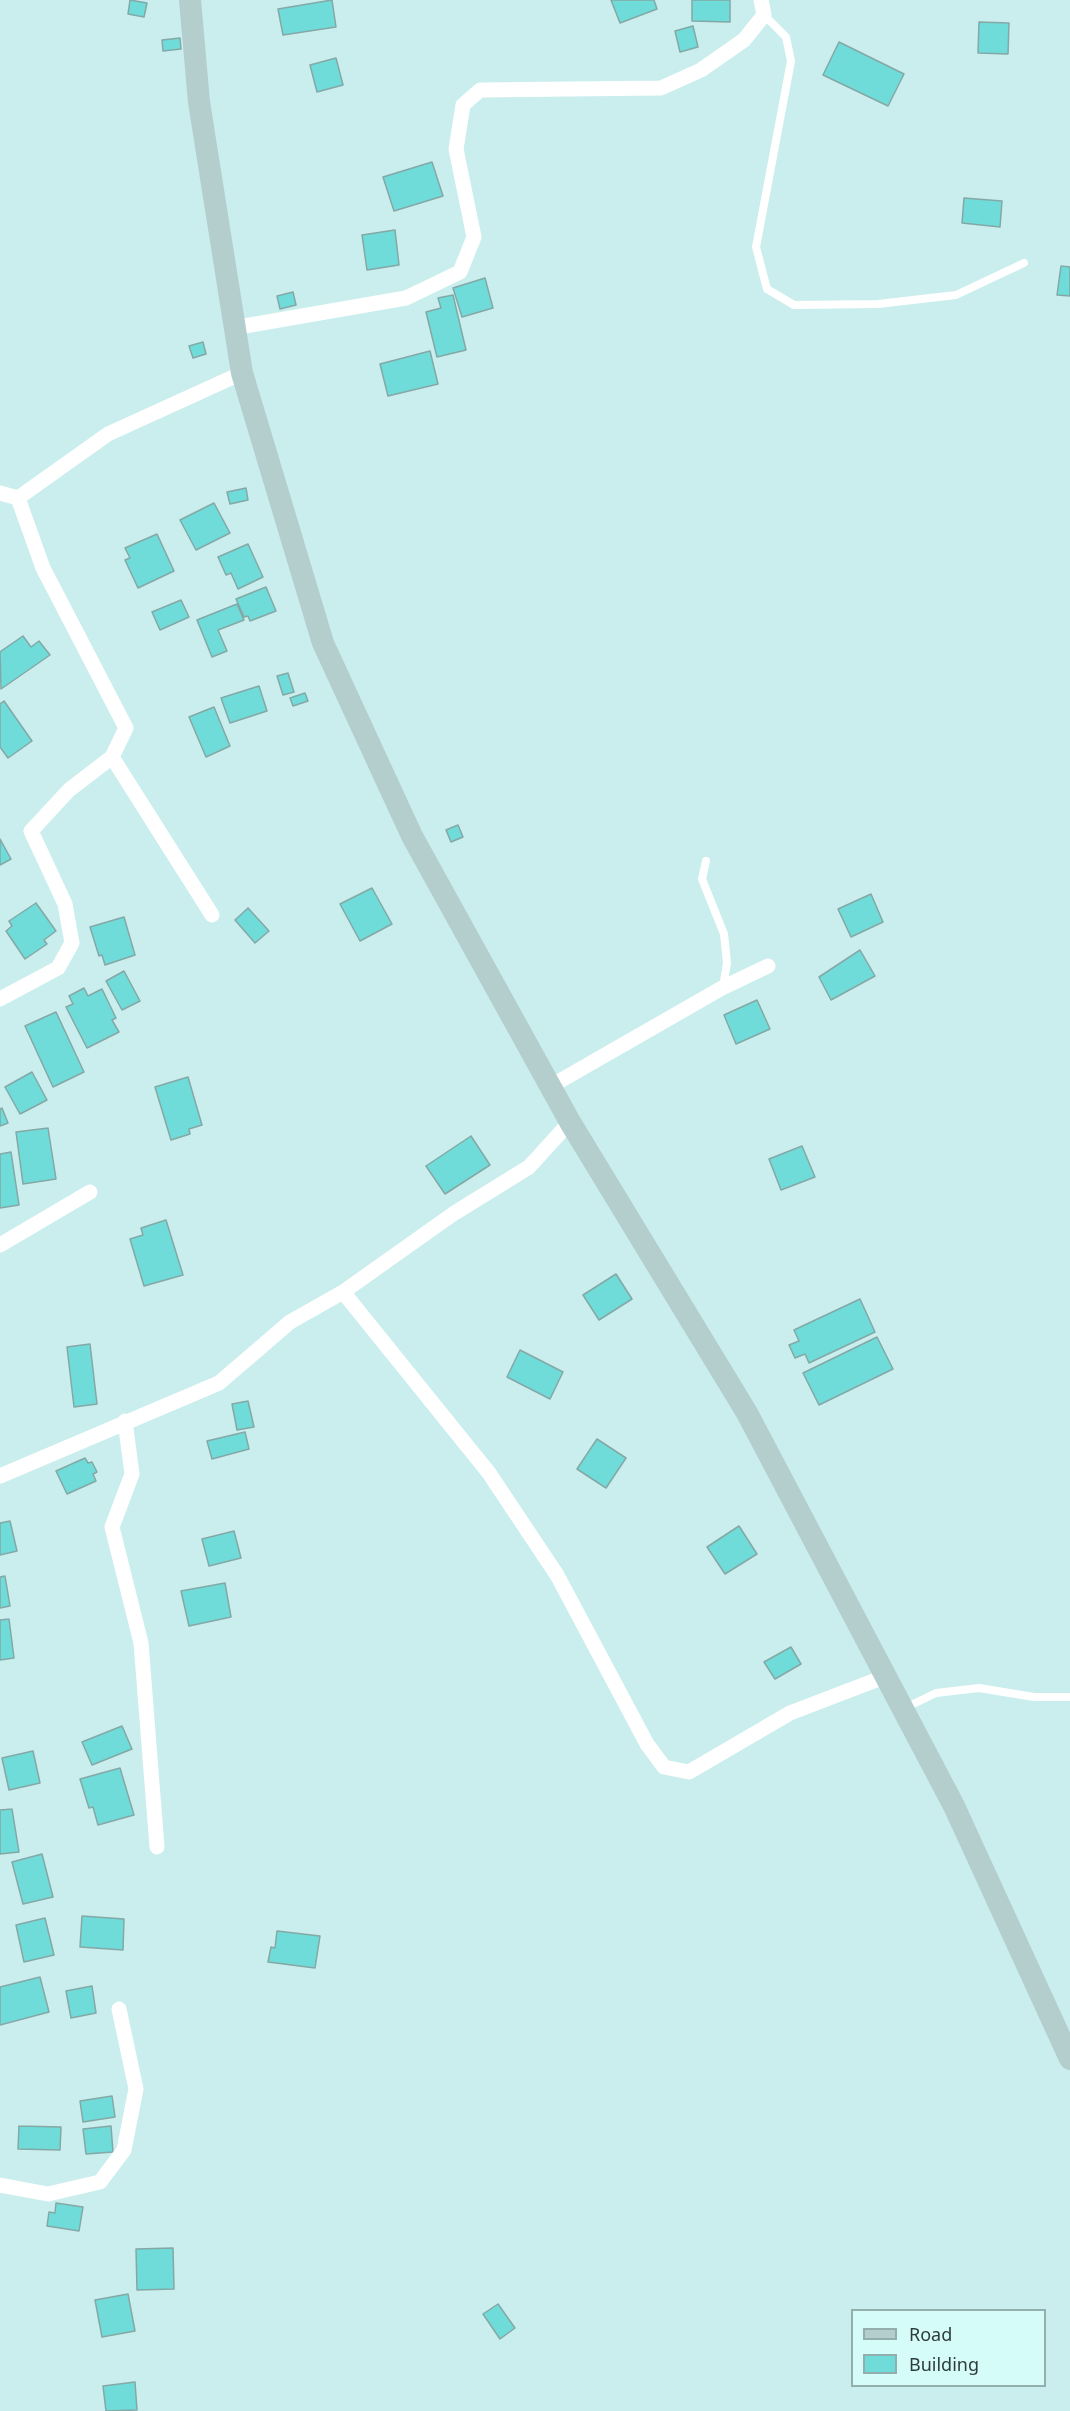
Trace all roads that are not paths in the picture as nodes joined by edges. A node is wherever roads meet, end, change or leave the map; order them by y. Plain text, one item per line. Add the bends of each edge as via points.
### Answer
1 (190, 0) edge
2 (763, 8) edge
3 (1024, 263) dead end
4 (233, 328) junction
5 (242, 373) junction
6 (0, 493) edge
7 (18, 498) junction
8 (112, 757) junction
9 (706, 861) dead end
10 (212, 915) dead end
11 (768, 966) dead end
12 (722, 988) junction
13 (0, 999) edge
14 (551, 1086) junction
15 (570, 1122) junction
16 (90, 1192) dead end
17 (0, 1245) edge
18 (344, 1292) junction
19 (125, 1421) junction
20 (0, 1476) edge
21 (884, 1677) junction
22 (1070, 1697) edge
23 (902, 1709) junction
24 (157, 1848) dead end
25 (119, 2009) dead end
26 (1070, 2059) edge
27 (0, 2185) edge

1 - 4 street via 199,102
2 - 3 lane via 786,37 791,61 756,247 766,289 794,305 878,304 957,295
2 - 4 street via 744,40 701,70 662,88 480,90 463,105 456,149 474,237 460,272 406,298
4 - 5 street
5 - 7 street via 108,434
5 - 14 street via 323,643 412,836
6 - 7 street
7 - 8 street via 43,568 126,728
8 - 10 street
8 - 13 street via 69,790 31,831 65,904 72,943 58,968
9 - 12 lane via 702,879 724,934 728,963
11 - 12 street
12 - 14 street
14 - 15 street
15 - 18 street via 529,1167 453,1214
15 - 21 street via 747,1413
16 - 17 street
18 - 19 street via 290,1322 219,1383
18 - 21 street via 501,1492 557,1575 647,1744 664,1767 689,1772 790,1713
19 - 20 street
19 - 24 street via 132,1474 112,1527 141,1643
21 - 23 street
22 - 23 lane via 1034,1697 979,1688 936,1693
23 - 26 street via 954,1806
25 - 27 street via 136,2089 124,2150 100,2182 48,2194

